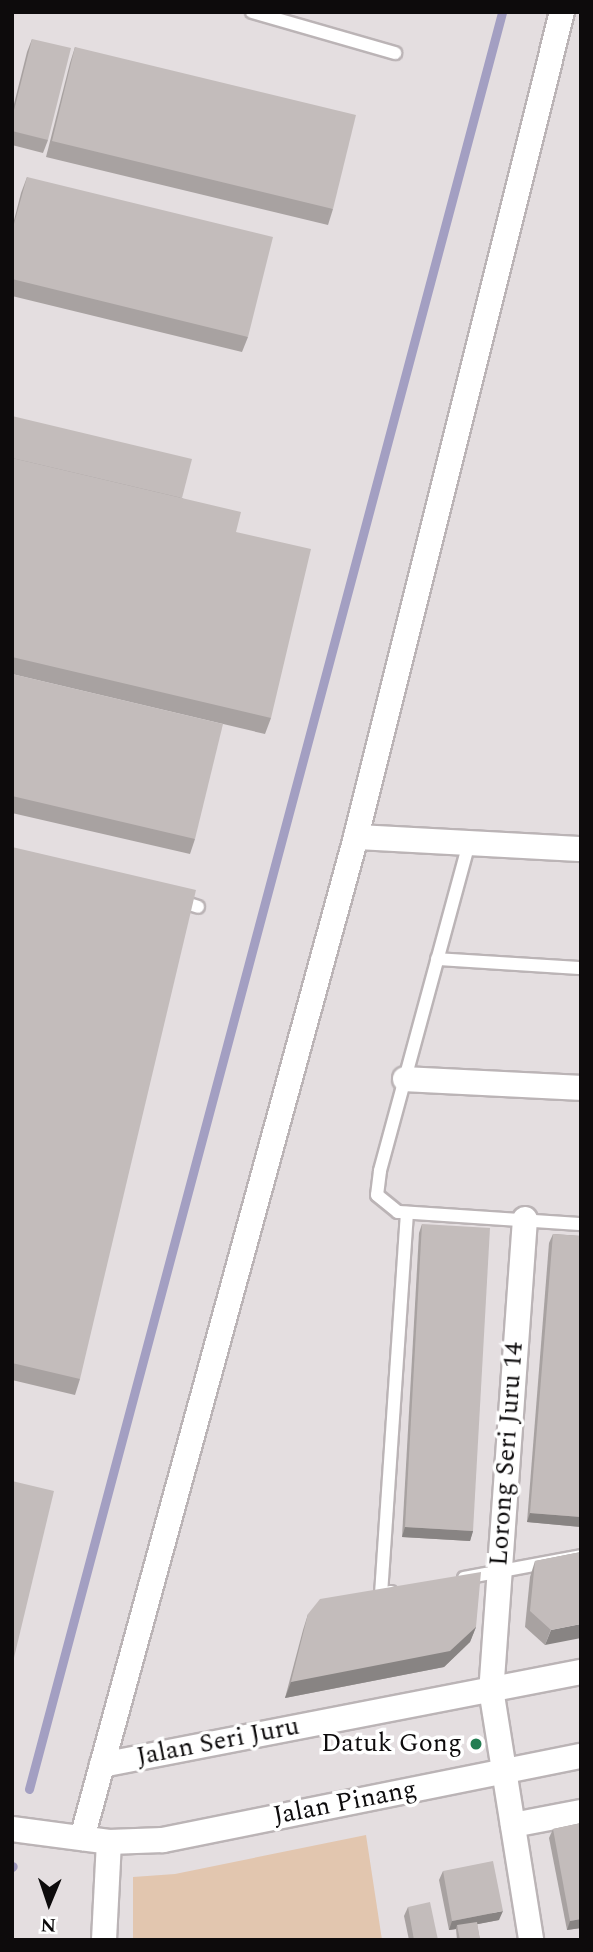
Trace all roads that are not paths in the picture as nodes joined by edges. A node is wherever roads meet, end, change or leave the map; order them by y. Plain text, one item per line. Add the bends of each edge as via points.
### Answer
1 (252, 12) edge
2 (562, 12) edge
3 (395, 53) dead end
4 (356, 837) junction
5 (468, 843) junction
6 (581, 849) edge
7 (162, 895) edge
8 (198, 907) edge
9 (437, 959) junction
10 (581, 968) edge
11 (405, 1079) junction
12 (581, 1088) edge
13 (407, 1213) junction
14 (525, 1219) junction
15 (581, 1223) edge
16 (581, 1556) edge
17 (498, 1572) junction
18 (446, 1581) edge
19 (407, 1589) edge
20 (581, 1672) edge
21 (491, 1689) junction
22 (581, 1756) edge
23 (103, 1765) junction
24 (505, 1771) junction
25 (581, 1812) edge
26 (513, 1825) junction
27 (12, 1829) edge
28 (82, 1838) junction
29 (109, 1842) junction
30 (104, 1940) edge
31 (531, 1940) edge

1 - 3 lane
2 - 4 street
4 - 5 street
4 - 23 street
5 - 6 street
5 - 9 lane
7 - 8 lane
9 - 10 lane
9 - 11 lane
11 - 12 street
11 - 13 lane via 377,1195 398,1212
13 - 14 lane
13 - 19 lane via 381,1594
14 - 15 lane
14 - 17 street, Lorong Seri Juru 14
16 - 17 lane
17 - 18 lane
17 - 21 street, Lorong Seri Juru 14
20 - 21 street, Jalan Seri Juru
21 - 23 street, Jalan Seri Juru
21 - 24 street, Lorong Seri Juru 14
22 - 24 street, Jalan Pinang
23 - 28 street
24 - 26 street, Lorong Seri Juru 14
24 - 29 street, Jalan Pinang via 163,1840
25 - 26 street
26 - 31 street, Lorong Seri Juru 14
27 - 28 street, Jalan Pinang
28 - 29 street, Jalan Pinang
29 - 30 street

